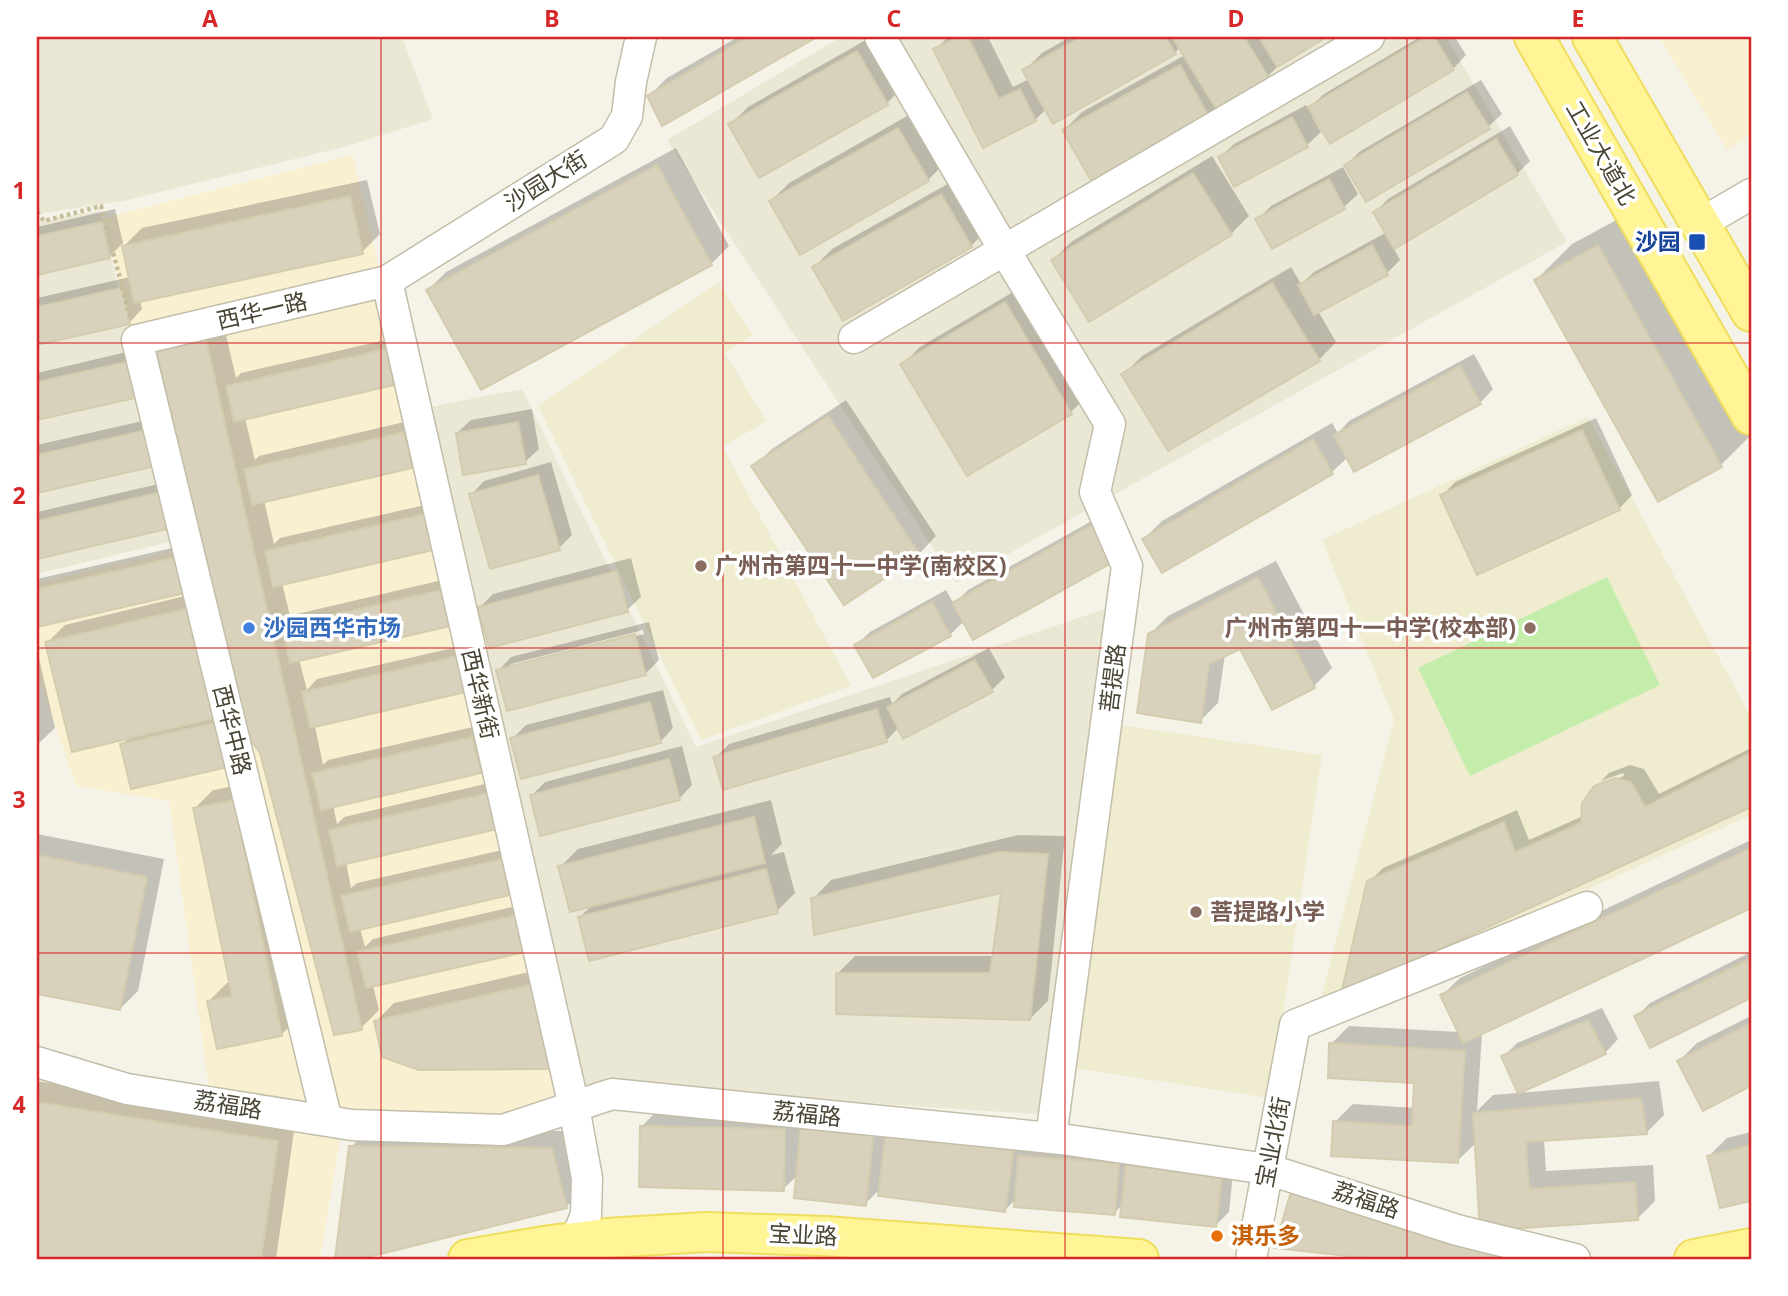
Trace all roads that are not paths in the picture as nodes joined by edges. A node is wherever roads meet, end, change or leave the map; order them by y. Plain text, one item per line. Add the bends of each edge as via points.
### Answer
1 (641, 37) edge
2 (880, 37) edge
3 (1369, 37) edge
4 (1534, 37) edge
5 (1592, 37) edge
6 (1751, 194) edge
7 (1700, 224) junction
8 (1005, 251) junction
9 (387, 281) junction
10 (1751, 312) edge
11 (854, 338) dead end
12 (136, 340) joint
13 (1751, 415) edge
14 (1587, 907) dead end
15 (37, 1062) edge
16 (574, 1107) junction
17 (327, 1121) junction
18 (1051, 1138) junction
19 (1267, 1169) junction
20 (575, 1242) junction
21 (1751, 1248) edge
22 (468, 1259) edge
23 (626, 1259) edge
24 (821, 1259) edge
25 (1139, 1259) edge
26 (1251, 1259) edge
27 (1575, 1259) edge
28 (1694, 1259) edge

1 - 9 street, 沙园大街 via 627,116 614,139
2 - 8 street, 菩提路
3 - 8 street
4 - 13 main road, 工业大道北
5 - 7 main road
6 - 7 street
7 - 10 main road
8 - 11 street
8 - 18 street, 菩提路 via 1110,424 1095,492 1127,566
9 - 12 street, 西华一路
9 - 16 street, 西华新街
12 - 17 street, 西华中路
14 - 19 street, 宝业北街 via 1295,1025
15 - 17 street, 荔福路 via 127,1089
16 - 17 street, 荔福路 via 503,1130
16 - 18 street, 荔福路 via 612,1094
16 - 20 street, 西华新街 via 587,1178 586,1215
18 - 19 street, 荔福路
19 - 26 street, 宝业北街
19 - 27 street, 荔福路 via 1457,1230
20 - 22 main road, 宝业路
20 - 25 main road, 宝业路 via 706,1232 775,1234
21 - 28 main road
23 - 24 main road, 宝业路

